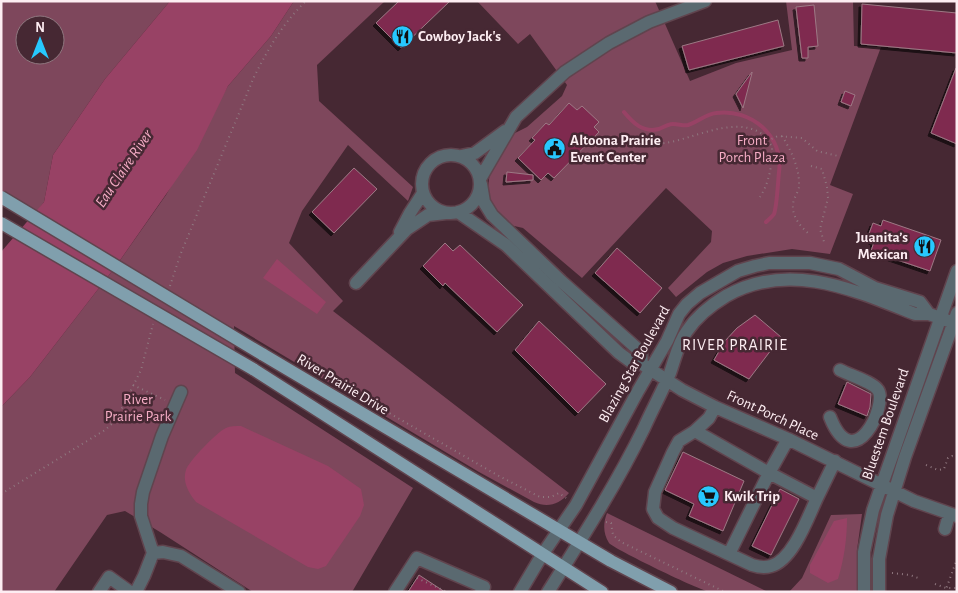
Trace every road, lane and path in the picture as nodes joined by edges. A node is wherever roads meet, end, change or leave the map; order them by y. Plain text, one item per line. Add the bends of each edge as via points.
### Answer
1 (306, 1) edge
2 (706, 1) edge
3 (509, 128) junction
4 (620, 133) dead end
5 (782, 136) junction
6 (768, 141) junction
7 (461, 156) junction
8 (838, 156) dead end
9 (811, 166) dead end
10 (481, 182) junction
11 (423, 193) junction
12 (1, 197) edge
13 (760, 197) dead end
14 (452, 213) junction
15 (1, 222) edge
16 (810, 234) dead end
17 (398, 236) junction
18 (825, 245) dead end
19 (957, 271) edge
20 (356, 282) dead end
21 (168, 292) dead end
22 (156, 316) dead end
23 (935, 316) junction
24 (956, 320) edge
25 (646, 366) junction
26 (840, 370) dead end
27 (666, 381) junction
28 (133, 385) junction
29 (181, 392) dead end
30 (365, 400) dead end
31 (175, 405) junction
32 (715, 407) junction
33 (830, 417) dead end
34 (695, 432) junction
35 (788, 439) junction
36 (957, 458) edge
37 (835, 461) junction
38 (926, 465) dead end
39 (769, 473) junction
40 (881, 484) junction
41 (894, 492) junction
42 (1, 494) edge
43 (540, 497) junction
44 (565, 498) dead end
45 (817, 498) junction
46 (537, 504) dead end
47 (953, 516) edge
48 (604, 522) dead end
49 (945, 529) dead end
50 (559, 530) junction
51 (579, 542) junction
52 (153, 553) junction
53 (542, 554) junction
54 (729, 554) junction
55 (957, 559) edge
56 (563, 568) junction
57 (892, 573) dead end
58 (416, 578) dead end
59 (921, 579) dead end
60 (935, 584) dead end
61 (946, 588) junction
62 (957, 588) edge
63 (99, 592) edge
64 (130, 592) edge
65 (136, 592) edge
66 (239, 592) edge
67 (394, 592) edge
68 (447, 592) edge
69 (481, 592) edge
70 (520, 592) edge
71 (548, 592) edge
72 (602, 592) edge
73 (671, 592) edge
74 (725, 592) edge
75 (864, 592) edge
76 (879, 592) edge
77 (945, 592) edge

1 - 21 path via 279,31 254,77
2 - 3 street via 649,22 578,62 516,117
3 - 7 street via 480,150
3 - 10 street
4 - 6 path via 640,142 664,143 739,126 759,132
5 - 6 path
5 - 8 path via 802,138 817,151
5 - 16 path via 790,148 797,173 799,188 792,206 799,226
6 - 13 path via 772,146 772,167
7 - 10 street, Front Porch Place via 474,165
7 - 11 street via 447,155 432,162 423,176
9 - 18 path via 822,169 827,187 828,198 820,229
10 - 14 street via 474,202 467,209
10 - 25 street, Front Porch Place via 487,209 641,352
11 - 14 street, Front Porch Place via 432,206
11 - 17 street
12 - 50 main road, River Prairie Drive, bridge
14 - 17 street via 428,215
14 - 25 street, Front Porch Place via 506,245 625,358
15 - 53 main road, bridge via 253,370
17 - 20 street
19 - 23 street, Bluestem Boulevard
22 - 28 path via 141,370
23 - 24 street, Blazing Star Boulevard
23 - 25 street, Blazing Star Boulevard via 920,302 876,288 839,269 810,263 755,266 720,281 687,304 667,341
23 - 27 street, Blazing Star Boulevard via 915,314 820,281 790,279 748,285 717,301 696,320 681,341
23 - 40 street, Bluestem Boulevard
24 - 41 street, Bluestem Boulevard
25 - 27 street, Front Porch Place
25 - 50 street, Blazing Star Boulevard via 576,504
26 - 33 street via 876,387 881,396 880,404 860,440 840,436
27 - 32 street, Front Porch Place
27 - 51 street, Blazing Star Boulevard via 600,510
28 - 31 path
28 - 42 path via 111,426
29 - 31 street
30 - 43 path
31 - 52 street via 152,463 141,504 144,528
32 - 34 street
32 - 35 street, Front Porch Place
34 - 39 street
34 - 54 street via 679,441 655,492 653,509 658,518 673,528
35 - 37 street, Front Porch Place
35 - 39 street
36 - 38 path via 948,458 941,470
37 - 40 street, Front Porch Place
37 - 45 street
39 - 45 street
39 - 54 street
40 - 41 street, Front Porch Place
40 - 75 street, Bluestem Boulevard via 866,534
41 - 47 street, Front Porch Place
41 - 76 street, Bluestem Boulevard via 880,545
43 - 44 path via 559,493
43 - 46 path
45 - 54 street via 798,538 779,562 759,567
47 - 49 street
48 - 74 path via 611,523 613,535 621,542
50 - 51 main road, River Prairie Drive
50 - 53 street, Blazing Star Boulevard
51 - 56 street, Blazing Star Boulevard
51 - 73 main road, River Prairie Drive
52 - 65 street
52 - 66 street via 182,556
53 - 56 main road
53 - 70 street, Blazing Star Boulevard
55 - 61 path
56 - 71 street, Blazing Star Boulevard
56 - 72 main road
57 - 59 path
58 - 68 path
60 - 61 path
61 - 62 path
61 - 77 path
63 - 64 street via 109,577
67 - 69 street via 418,558 484,587

